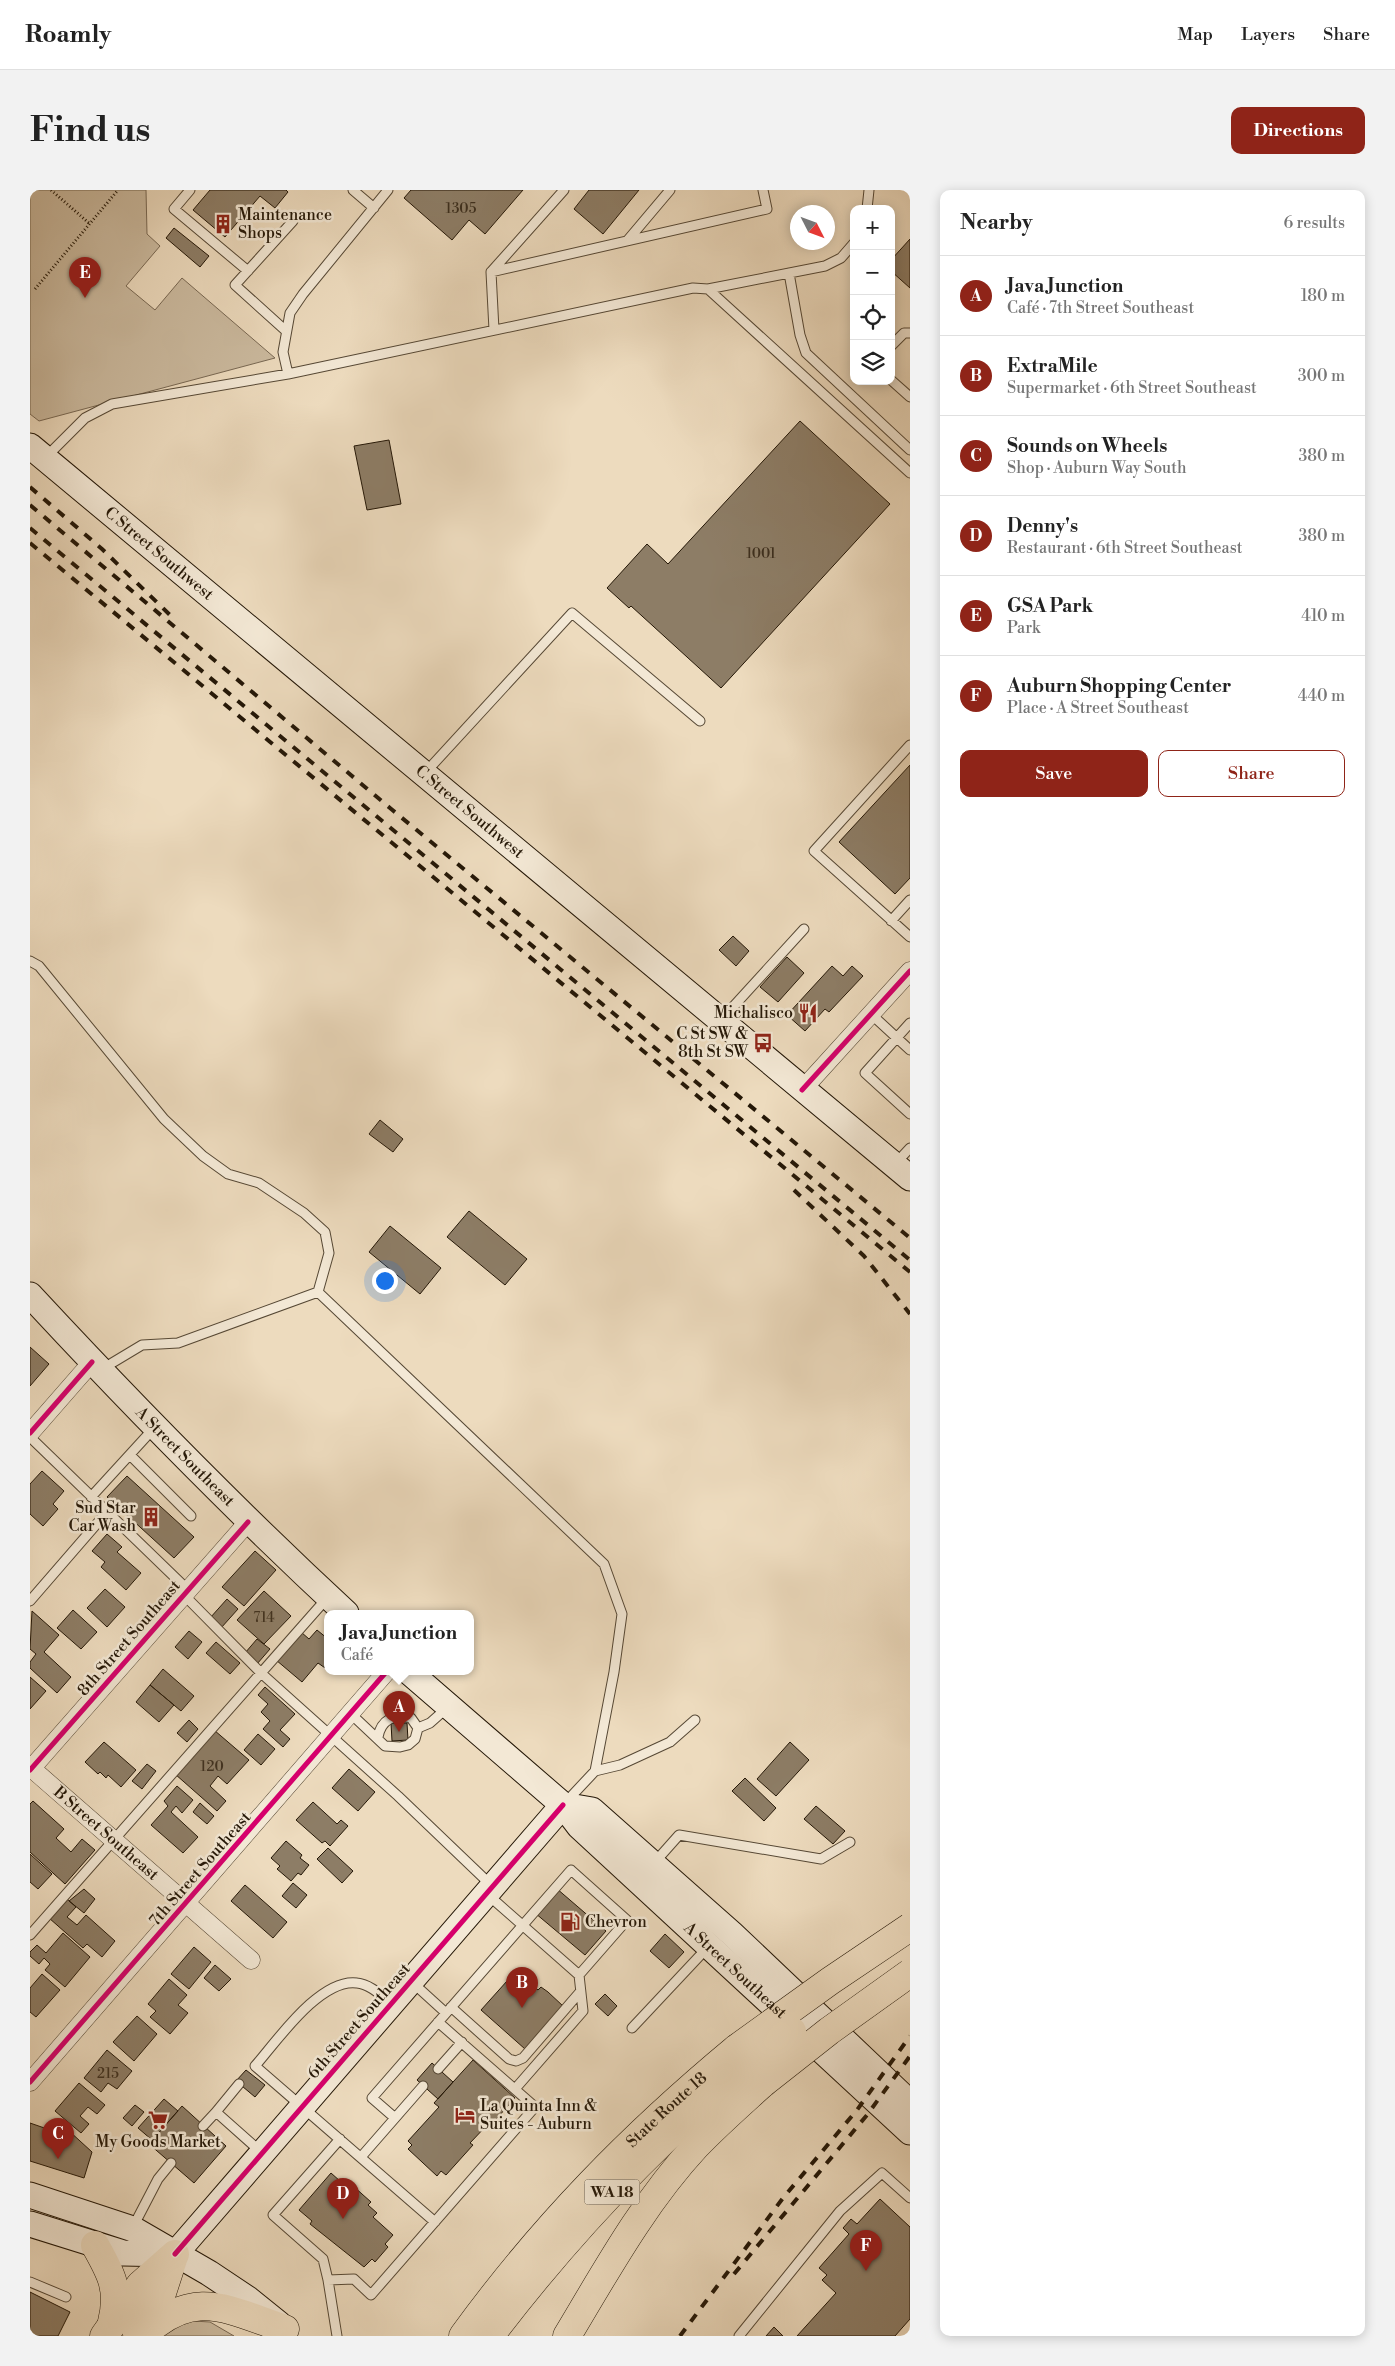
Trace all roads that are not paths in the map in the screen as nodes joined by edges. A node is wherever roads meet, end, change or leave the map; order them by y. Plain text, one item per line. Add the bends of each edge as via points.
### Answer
1 (190, 190) edge
2 (353, 190) edge
3 (388, 190) edge
4 (564, 190) edge
5 (670, 190) edge
6 (763, 190) edge
7 (869, 190) edge
8 (867, 205) edge
9 (374, 208) junction
10 (293, 221) dead end
11 (627, 241) junction
12 (850, 248) edge
13 (248, 271) junction
14 (490, 272) junction
15 (789, 273) junction
16 (708, 289) junction
17 (494, 330) junction
18 (286, 331) junction
19 (910, 333) edge
20 (895, 342) edge
21 (288, 374) junction
22 (895, 384) edge
23 (910, 397) edge
24 (910, 450) edge
25 (38, 452) edge
26 (910, 473) edge
27 (700, 721) dead end
28 (910, 745) edge
29 (423, 775) junction
30 (910, 900) edge
31 (891, 921) junction
32 (804, 928) dead end
33 (910, 937) edge
34 (30, 962) edge
35 (910, 971) edge
36 (871, 1014) junction
37 (720, 1022) junction
38 (910, 1023) edge
39 (897, 1038) junction
40 (910, 1050) edge
41 (802, 1090) junction
42 (910, 1114) edge
43 (905, 1164) edge
44 (318, 1292) junction
45 (30, 1296) edge
46 (96, 1366) junction
47 (155, 1427) junction
48 (30, 1433) edge
49 (30, 1437) edge
50 (130, 1454) junction
51 (92, 1497) junction
52 (107, 1512) junction
53 (191, 1516) dead end
54 (248, 1522) junction
55 (186, 1592) junction
56 (328, 1596) junction
57 (30, 1601) edge
58 (343, 1610) edge
59 (261, 1672) junction
60 (383, 1675) edge
61 (413, 1675) edge
62 (449, 1706) junction
63 (350, 1713) junction
64 (695, 1720) dead end
65 (418, 1728) junction
66 (330, 1736) junction
67 (378, 1737) junction
68 (30, 1769) edge
69 (595, 1771) junction
70 (563, 1805) junction
71 (114, 1841) junction
72 (850, 1842) dead end
73 (653, 1864) junction
74 (489, 1890) junction
75 (187, 1904) junction
76 (522, 1926) junction
77 (910, 1927) edge
78 (30, 1935) edge
79 (710, 1945) junction
80 (910, 1950) edge
81 (251, 1960) dead end
82 (910, 1973) edge
83 (579, 1975) junction
84 (411, 1981) junction
85 (580, 1992) junction
86 (392, 2003) junction
87 (449, 2010) junction
88 (438, 2022) junction
89 (632, 2028) dead end
90 (462, 2042) junction
91 (750, 2065) junction
92 (438, 2069) dead end
93 (30, 2082) edge
94 (240, 2084) dead end
95 (423, 2086) dead end
96 (515, 2089) junction
97 (910, 2103) edge
98 (302, 2106) junction
99 (216, 2112) junction
100 (395, 2118) junction
101 (203, 2126) dead end
102 (910, 2132) edge
103 (340, 2139) junction
104 (262, 2153) junction
105 (361, 2157) junction
106 (171, 2163) dead end
107 (30, 2194) edge
108 (910, 2198) edge
109 (435, 2222) junction
110 (30, 2224) edge
111 (132, 2229) junction
112 (95, 2245) junction
113 (530, 2250) junction
114 (175, 2254) junction
115 (328, 2280) junction
116 (30, 2282) edge
117 (66, 2297) dead end
118 (116, 2331) edge
119 (290, 2332) edge
120 (142, 2336) edge
121 (338, 2336) edge
122 (444, 2336) edge
123 (463, 2336) edge
124 (490, 2336) edge
125 (567, 2336) edge
126 (739, 2336) edge

1 - 13 lane via 174,209
2 - 9 lane
3 - 9 lane
4 - 14 lane
5 - 11 lane
6 - 11 lane via 767,209
7 - 8 lane
9 - 18 lane via 303,294 290,313
10 - 13 lane
11 - 14 lane
12 - 15 lane via 841,258 825,266
13 - 18 lane via 235,286
14 - 17 lane
15 - 16 lane
15 - 24 lane via 806,353
16 - 17 lane via 693,288
16 - 26 lane
17 - 21 lane
18 - 21 lane via 283,352
19 - 20 lane via 904,333
21 - 25 lane via 112,404 85,418
22 - 23 lane
25 - 29 main road, C Street Southwest
27 - 29 lane via 572,613
28 - 31 lane via 814,851
29 - 37 main road, C Street Southwest
30 - 31 lane
31 - 33 lane
32 - 37 lane
34 - 44 lane via 39,966 164,1119 203,1156 228,1174 259,1184 304,1213 325,1232 329,1253
35 - 36 street
36 - 39 lane
36 - 41 street
37 - 41 main road, C Street Southwest
38 - 39 lane
39 - 40 lane
39 - 42 lane via 865,1073
41 - 43 main road, C Street Southwest
44 - 46 lane via 178,1343 142,1344
44 - 69 lane via 604,1564 622,1614
45 - 46 main road, A Street Southeast
46 - 47 main road, A Street Southeast
46 - 48 street
47 - 50 lane
47 - 54 main road, A Street Southeast
49 - 51 lane
50 - 51 lane
50 - 53 lane
51 - 52 lane
52 - 55 lane
52 - 57 lane
54 - 55 street, 8th Street Southeast
54 - 56 main road, A Street Southeast
55 - 59 lane
55 - 68 street, 8th Street Southeast
56 - 58 main road, A Street Southeast
56 - 59 lane
59 - 66 lane
59 - 71 lane
60 - 63 street, 7th Street Southeast
61 - 62 main road, A Street Southeast
62 - 65 lane via 430,1723
62 - 70 main road, A Street Southeast
63 - 66 street, 7th Street Southeast
63 - 67 lane
64 - 69 lane via 670,1742 620,1765
65 - 67 lane via 412,1742 400,1747 385,1746
65 - 67 lane via 411,1718 399,1716 386,1720
66 - 74 lane via 398,1796
66 - 75 street, 7th Street Southeast
68 - 71 street, B Street Southeast
69 - 70 lane
70 - 73 main road, A Street Southeast via 592,1810
70 - 74 main road, 6th Street Southeast
70 - 79 main road, A Street Southeast via 579,1826
71 - 75 street, B Street Southeast
71 - 78 lane
72 - 73 lane via 821,1859 679,1835
73 - 97 main road, A Street Southeast
74 - 76 lane
74 - 84 main road, 6th Street Southeast
75 - 81 street, B Street Southeast
75 - 93 street, 7th Street Southeast
76 - 83 lane
76 - 83 lane via 571,1870 627,1920
76 - 87 lane
77 - 91 highway, State Route 18 / WA 18, bridge via 830,1981
79 - 89 lane
79 - 102 main road, A Street Southeast
80 - 91 highway, State Route 18 / WA 18, bridge via 818,2012
82 - 91 highway, bridge via 829,2031
83 - 85 lane
84 - 86 main road, 6th Street Southeast
84 - 87 lane
85 - 87 lane via 523,2058 516,2061 509,2059
85 - 96 lane via 583,2011
86 - 98 main road, 6th Street Southeast
86 - 98 lane via 357,1983 333,1986 314,2001 252,2069
87 - 88 lane
88 - 90 lane
88 - 100 lane via 372,2098
90 - 92 lane
90 - 96 lane
91 - 113 highway, State Route 18 / WA 18 via 644,2128
91 - 124 highway, State Route 18 / WA 18 via 692,2113 639,2164 568,2241
91 - 125 highway via 695,2147 634,2228
94 - 99 lane
95 - 100 lane
96 - 109 lane via 535,2107
98 - 103 lane
98 - 104 main road, 6th Street Southeast
99 - 101 lane
99 - 104 lane
100 - 105 lane
103 - 105 lane
103 - 115 lane via 273,2215 323,2259
104 - 114 main road, 6th Street Southeast
105 - 109 lane
106 - 111 lane via 158,2179
107 - 111 main road
108 - 126 lane via 882,2173 840,2211
109 - 115 lane via 371,2295 354,2280
110 - 112 main road
111 - 114 main road
112 - 114 main road via 123,2253
112 - 118 highway via 114,2281
113 - 122 highway via 492,2276
113 - 123 highway, State Route 18 / WA 18
114 - 118 highway via 140,2285
114 - 119 main road via 248,2299
115 - 121 lane
116 - 117 lane
119 - 120 highway via 207,2306 172,2312

